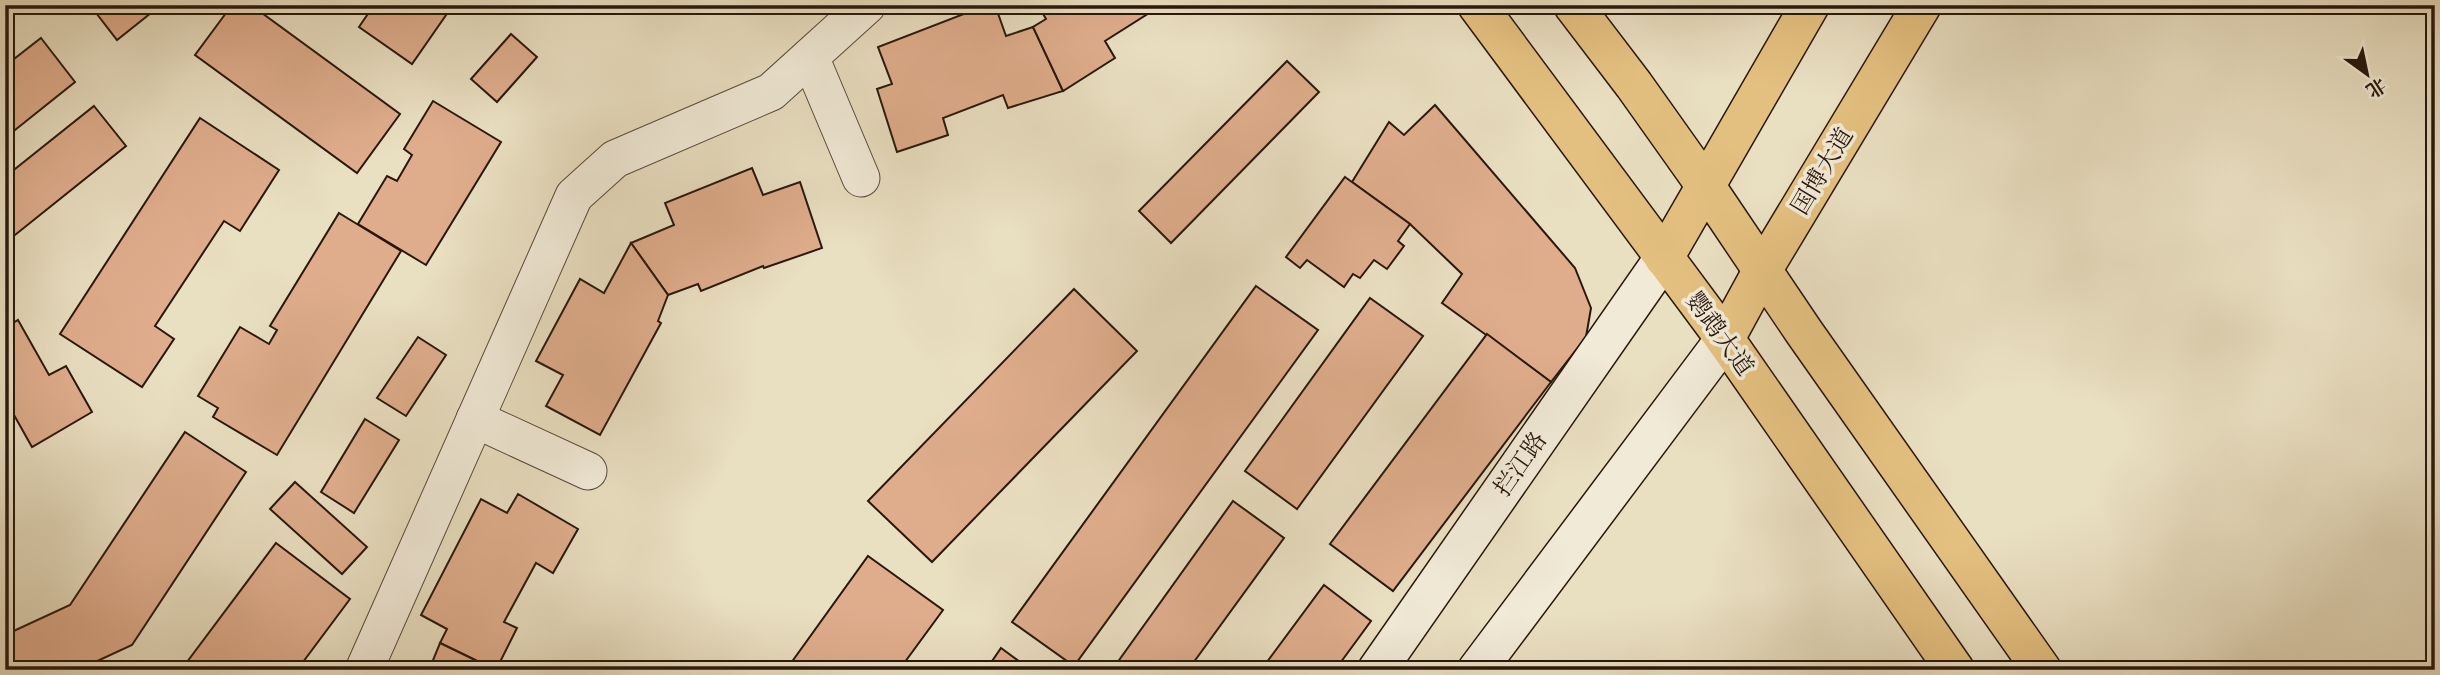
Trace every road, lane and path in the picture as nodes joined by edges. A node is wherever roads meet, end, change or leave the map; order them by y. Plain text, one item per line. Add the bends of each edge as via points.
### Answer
1 (867, 5) edge
2 (1477, 5) edge
3 (1573, 5) edge
4 (1810, 5) edge
5 (1923, 5) edge
6 (810, 57) junction
7 (861, 178) dead end
8 (1705, 185) junction
9 (1664, 258) junction
10 (1762, 271) junction
11 (1725, 339) junction
12 (475, 419) junction
13 (588, 471) dead end
14 (364, 670) edge
15 (1377, 670) edge
16 (1477, 670) edge
17 (1955, 670) edge
18 (2042, 670) edge

1 - 6 street
2 - 9 main road, 鹦鹉大道
3 - 8 main road
4 - 8 main road
5 - 10 main road, 国博大道
6 - 7 street
6 - 12 street via 771,92 615,159 574,196
8 - 9 main road
8 - 10 main road
9 - 11 main road, 鹦鹉大道
9 - 15 main road, 拦江路
10 - 11 main road, 国博大道
10 - 18 main road
11 - 16 main road
11 - 17 main road, 鹦鹉大道
12 - 13 street
12 - 14 street

